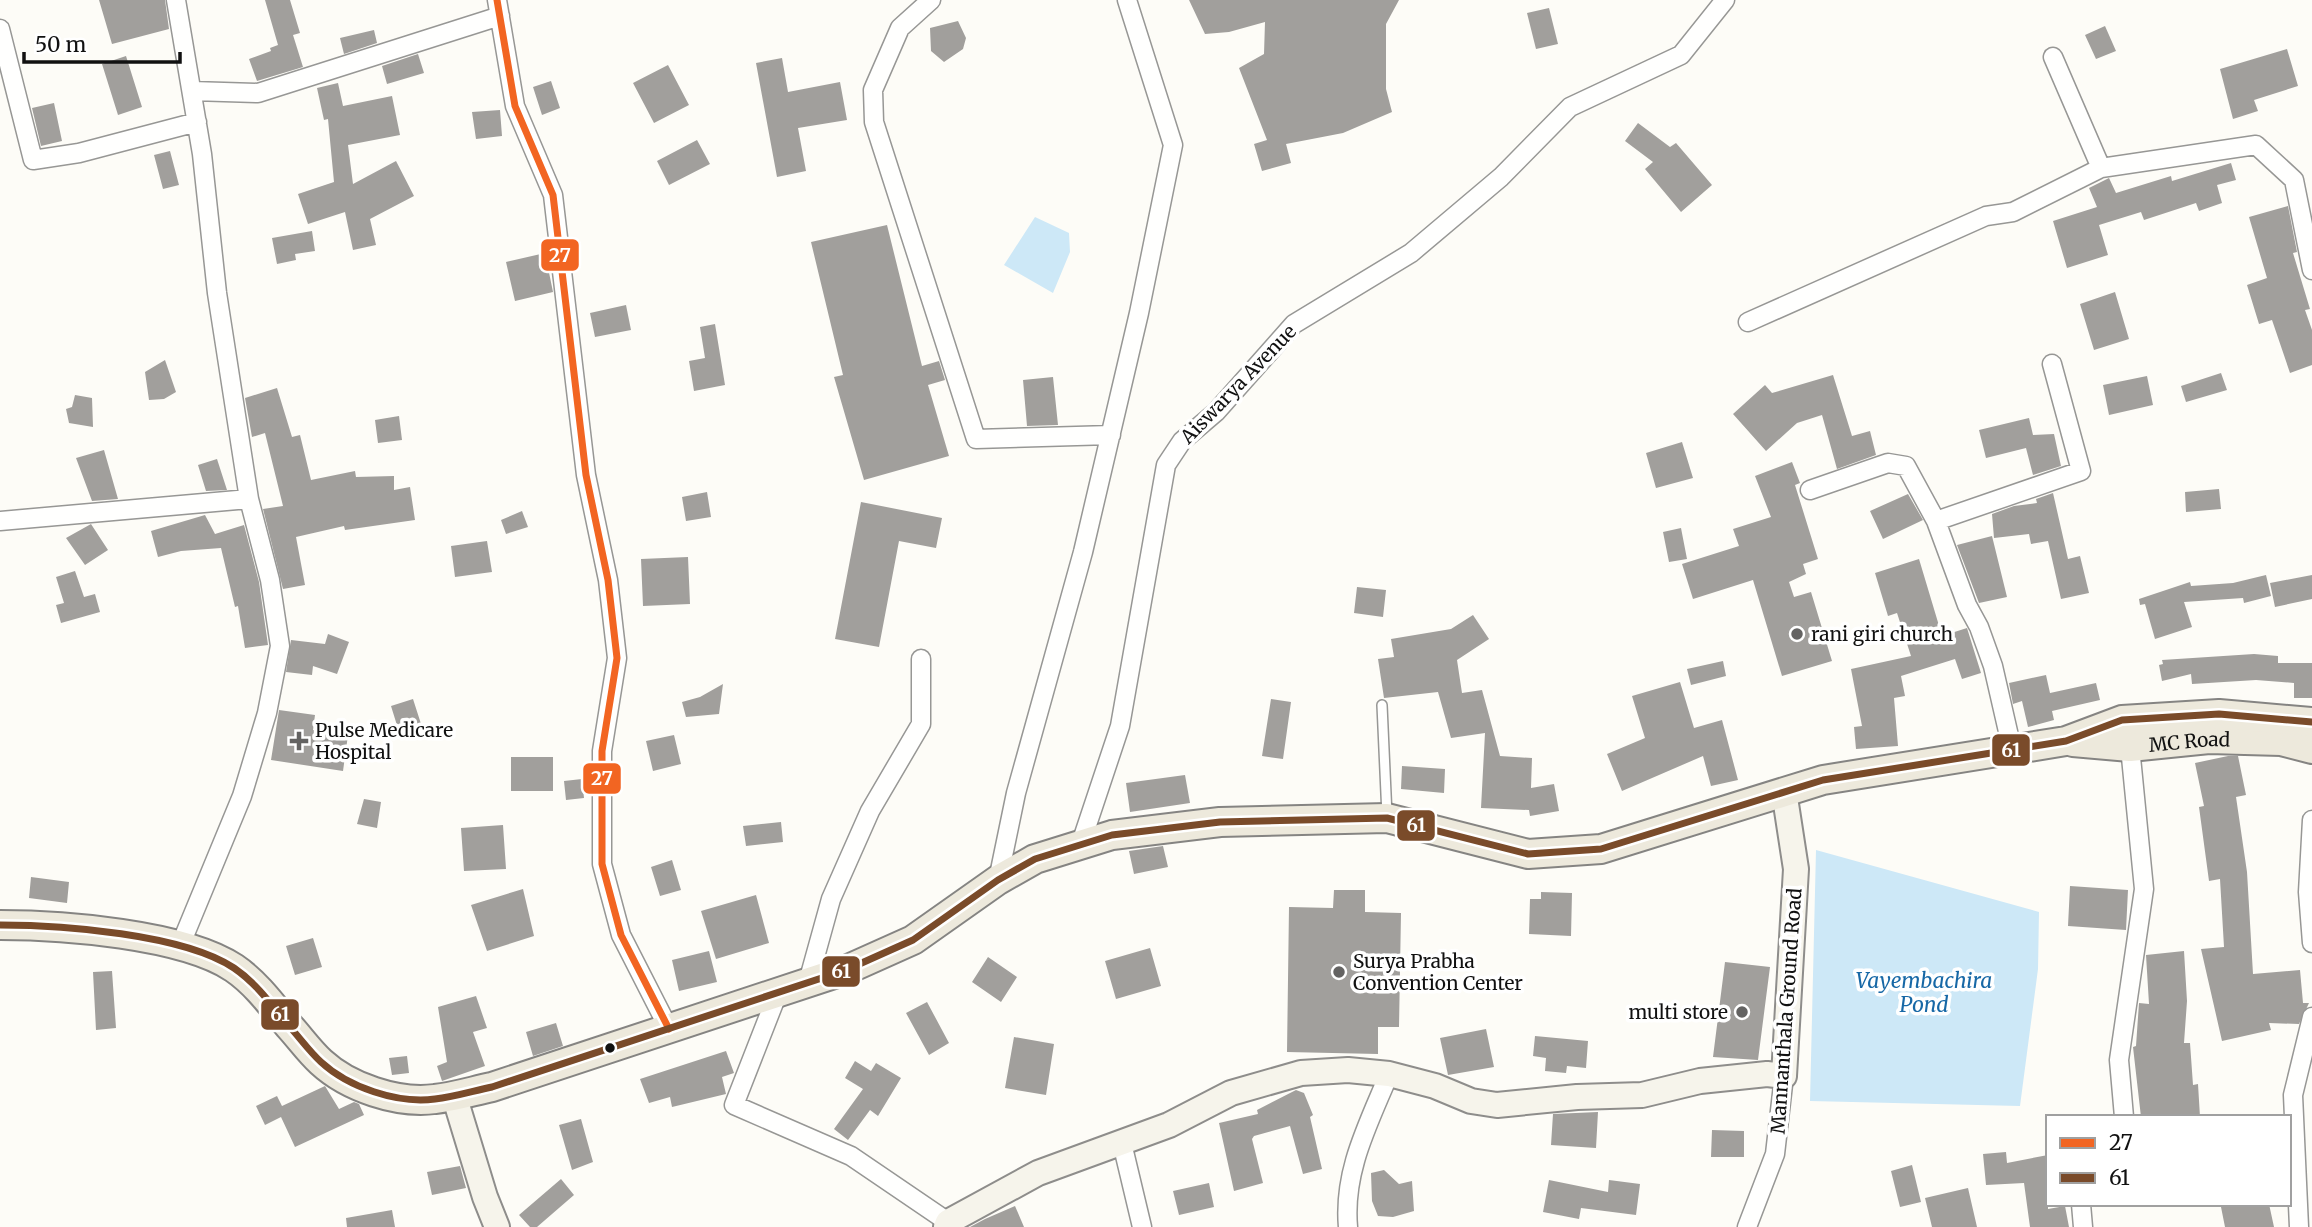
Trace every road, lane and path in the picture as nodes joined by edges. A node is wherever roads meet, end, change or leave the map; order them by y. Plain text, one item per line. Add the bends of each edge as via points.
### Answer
1 (176, 0) edge
2 (931, 0) edge
3 (1127, 0) edge
4 (1725, 0) edge
5 (499, 8) edge
6 (0, 29) edge
7 (2053, 57) dead end
8 (192, 91) junction
9 (197, 122) junction
10 (2101, 168) junction
11 (2312, 270) edge
12 (1748, 322) dead end
13 (2052, 364) dead end
14 (1111, 435) junction
15 (1810, 490) dead end
16 (249, 499) junction
17 (0, 521) edge
18 (1936, 522) junction
19 (921, 659) dead end
20 (1382, 705) dead end
21 (2312, 722) edge
22 (2066, 741) junction
23 (2130, 747) junction
24 (2312, 748) edge
25 (2012, 749) junction
26 (1784, 791) junction
27 (1387, 818) junction
28 (2312, 820) edge
29 (1080, 846) junction
30 (998, 880) junction
31 (0, 925) edge
32 (2312, 943) edge
33 (180, 946) junction
34 (808, 982) junction
35 (779, 990) junction
36 (2312, 1017) edge
37 (669, 1029) junction
38 (1389, 1074) junction
39 (1784, 1076) junction
40 (454, 1095) junction
41 (2124, 1115) edge
42 (1122, 1143) junction
43 (2081, 1206) edge
44 (947, 1225) edge
45 (497, 1227) edge
46 (1142, 1227) edge
47 (1349, 1227) edge
48 (1747, 1227) edge
49 (2083, 1227) edge
50 (2299, 1227) edge

1 - 8 street
2 - 14 street via 900,28 873,90 874,122 976,439
3 - 14 street via 1173,145
4 - 29 street, Aiswarya Avenue via 1681,55 1570,107 1501,177 1411,253 1294,324 1216,412 1172,452 1120,726
5 - 8 street via 258,93
5 - 37 street via 515,106 553,195 586,475 608,580 617,659 602,751 602,864 621,935
6 - 9 street via 33,160 79,153
7 - 10 street
8 - 9 street
9 - 16 street via 217,293
10 - 11 street via 2256,145 2294,180
10 - 12 street via 2013,212 1986,216
13 - 18 street via 2081,471
14 - 30 street via 1016,793
15 - 18 street via 1888,463 1906,466
16 - 17 street
16 - 33 street via 270,580 279,646 267,713 242,796
18 - 25 street via 1993,666
19 - 34 street via 921,724 870,811 831,899
20 - 27 lane
21 - 22 main road, MC Road via 2219,714 2122,720
22 - 23 main road, MC Road
22 - 25 main road, MC Road
23 - 24 main road, MC Road via 2209,739 2281,741
23 - 41 street via 2144,889 2119,1060
25 - 26 main road, MC Road via 1823,780
26 - 27 main road, MC Road via 1601,849 1563,854 1528,854
26 - 39 street, Mannanthala Ground Road via 1796,869
27 - 29 main road, MC Road via 1299,818 1161,827
28 - 32 street via 2308,892
29 - 30 main road, MC Road via 1035,859
30 - 34 main road, MC Road via 913,940 846,971
31 - 33 main road, MC Road via 38,925
33 - 40 main road, MC Road via 242,974 321,1062 347,1081 399,1097 432,1100
34 - 35 main road, MC Road
35 - 37 main road, MC Road
35 - 44 street via 734,1105 851,1156
36 - 50 street via 2293,1095
37 - 40 main road, MC Road via 492,1087
38 - 39 street via 1497,1105 1642,1095 1700,1082
38 - 42 street via 1348,1070 1282,1077 1231,1093
38 - 47 street via 1351,1168 1346,1204
39 - 48 street, Mannanthala Ground Road via 1775,1154
40 - 45 street
42 - 44 street via 1038,1173
42 - 46 street
43 - 49 street

